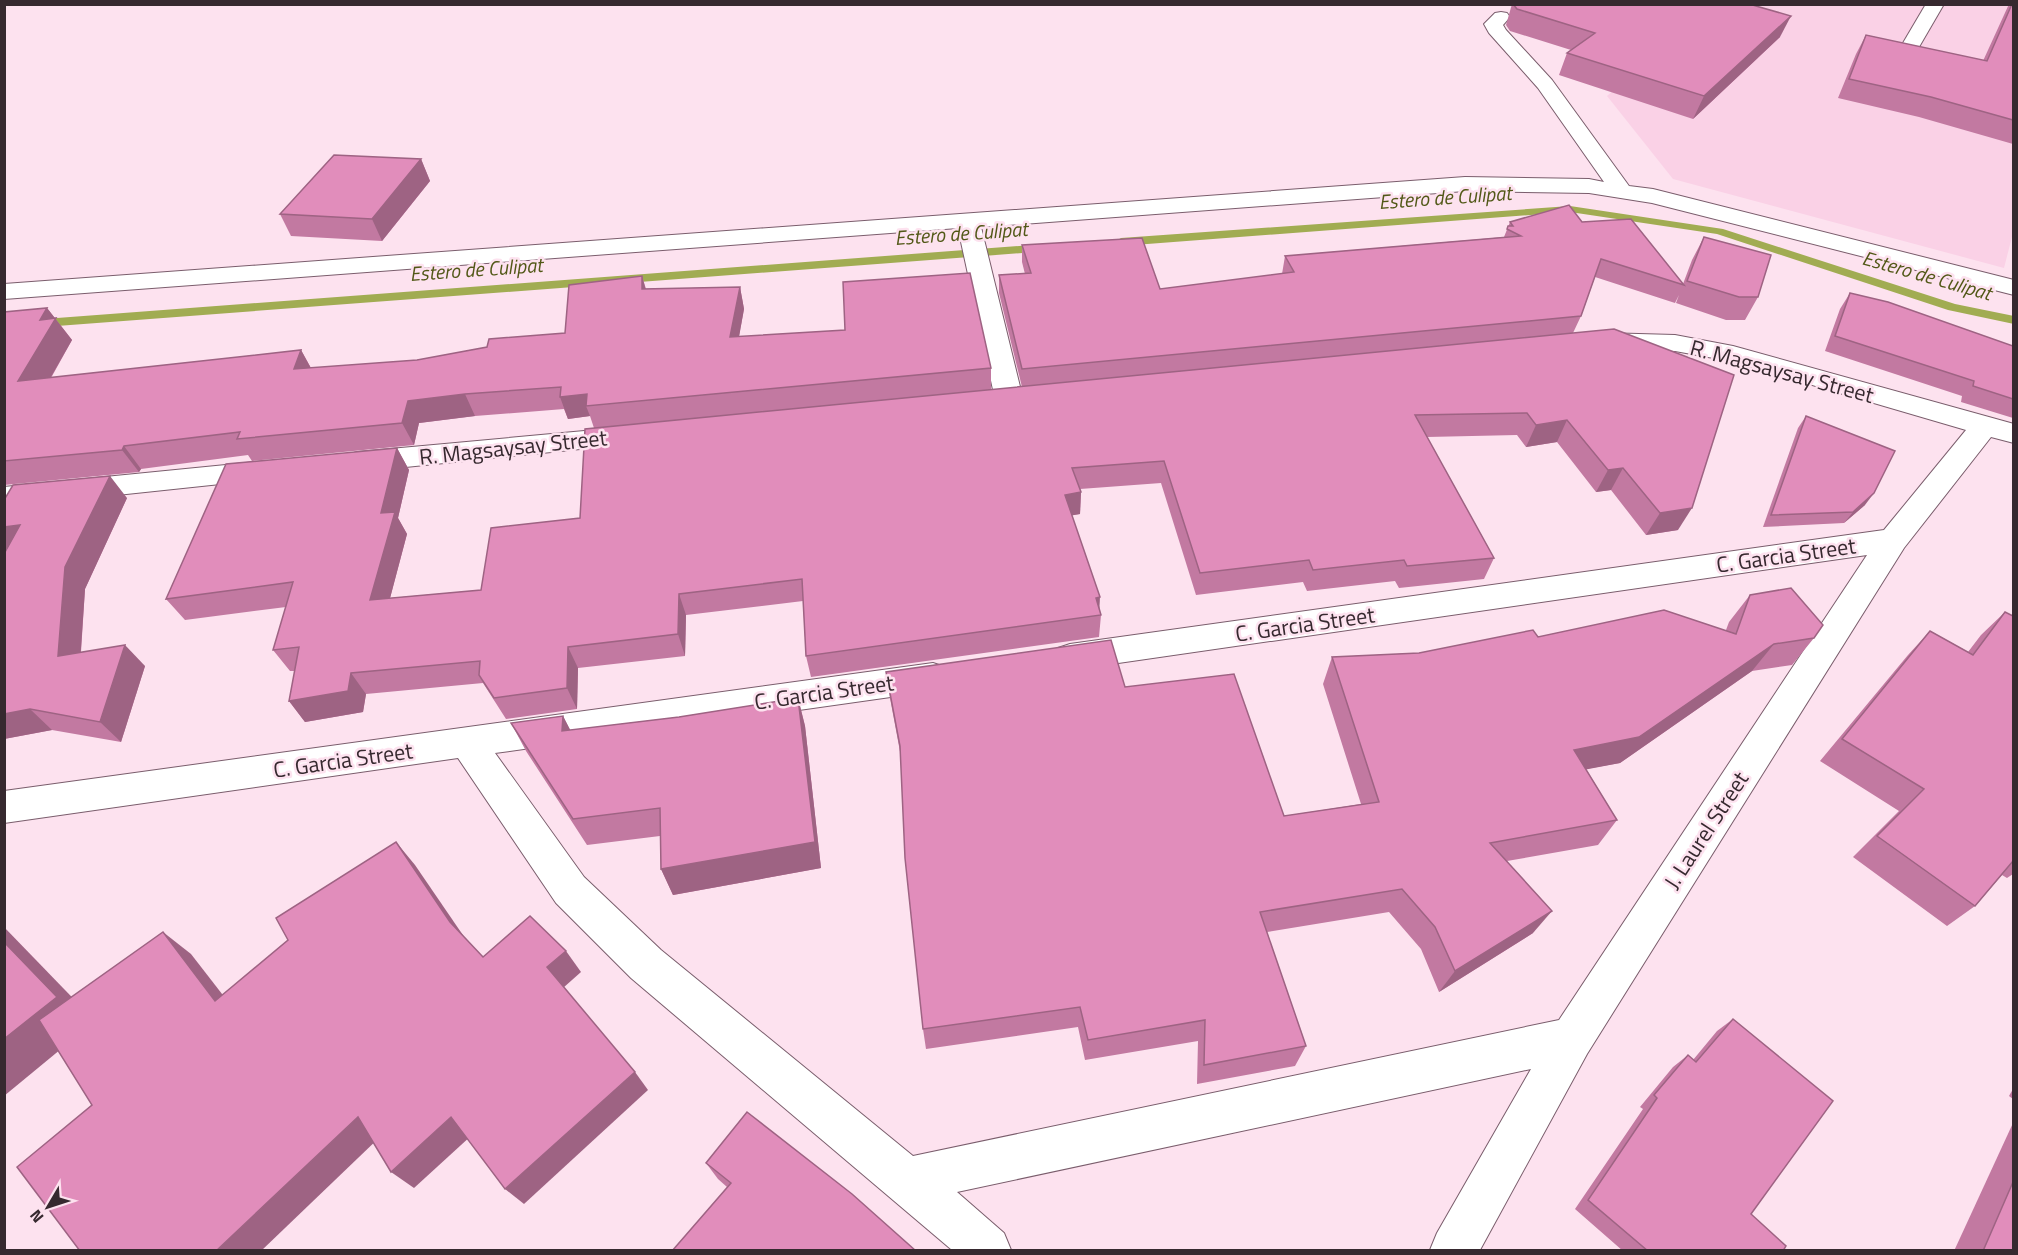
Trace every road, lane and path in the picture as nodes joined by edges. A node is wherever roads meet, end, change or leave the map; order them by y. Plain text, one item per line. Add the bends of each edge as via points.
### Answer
1 (1935, 4) edge
2 (1501, 17) dead end
3 (1912, 44) edge
4 (1622, 191) junction
5 (968, 226) junction
6 (2013, 288) edge
7 (4, 292) edge
8 (1577, 343) edge
9 (1009, 399) edge
10 (1999, 430) edge
11 (652, 434) edge
12 (331, 465) edge
13 (295, 468) edge
14 (13, 496) edge
15 (4, 527) edge
16 (1893, 540) junction
17 (1044, 661) edge
18 (962, 673) edge
19 (467, 743) junction
20 (4, 807) edge
21 (1572, 1039) junction
22 (907, 1180) junction
23 (987, 1251) edge
24 (1454, 1251) edge

1 - 3 street
2 - 4 street via 1493,24 1498,33 1545,84
4 - 5 street via 1589,186 1465,184
4 - 6 street
5 - 7 street
5 - 9 street
8 - 10 street, R. Magsaysay Street via 1676,343 1733,354
10 - 16 street, J. Laurel Street
11 - 12 street, R. Magsaysay Street
13 - 14 street
14 - 15 street
16 - 17 street, C. Garcia Street
16 - 21 street, J. Laurel Street
18 - 19 street, C. Garcia Street
19 - 20 street, C. Garcia Street
19 - 22 street via 570,890 646,964
21 - 22 street
21 - 24 street, J. Laurel Street
22 - 23 street

